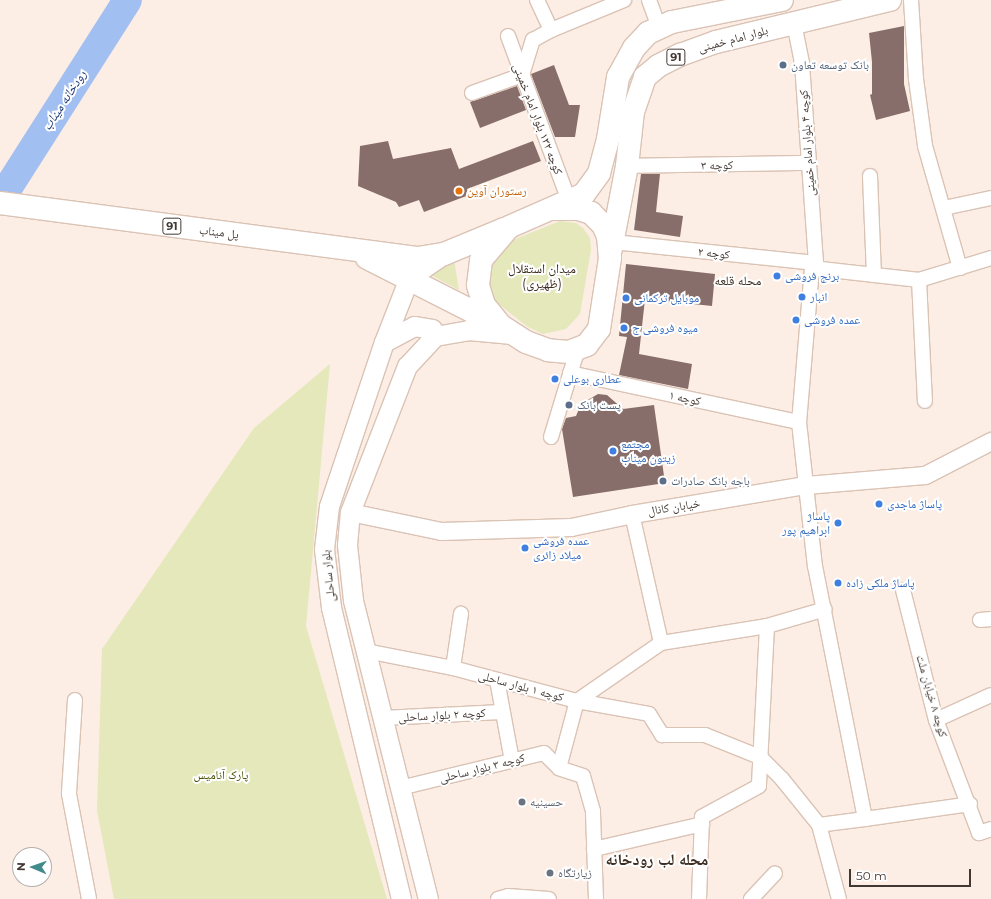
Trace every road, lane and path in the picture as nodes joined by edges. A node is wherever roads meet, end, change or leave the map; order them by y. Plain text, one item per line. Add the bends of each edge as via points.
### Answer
1 (537, 0) edge
2 (624, 0) edge
3 (648, 0) edge
4 (782, 0) edge
5 (890, 0) edge
6 (911, 0) edge
7 (716, 6) edge
8 (794, 23) junction
9 (659, 28) junction
10 (550, 30) junction
11 (508, 36) dead end
12 (522, 75) junction
13 (472, 93) dead end
14 (807, 163) junction
15 (627, 166) junction
16 (870, 176) dead end
17 (991, 198) edge
18 (0, 203) edge
19 (561, 205) junction
20 (944, 208) junction
21 (509, 227) junction
22 (344, 248) junction
23 (611, 250) junction
24 (444, 254) junction
25 (991, 258) edge
26 (814, 266) junction
27 (960, 268) junction
28 (874, 275) junction
29 (409, 278) junction
30 (919, 280) junction
31 (507, 330) junction
32 (435, 336) junction
33 (384, 342) junction
34 (578, 348) junction
35 (570, 373) junction
36 (925, 401) dead end
37 (799, 422) junction
38 (552, 437) dead end
39 (991, 442) edge
40 (806, 486) junction
41 (350, 512) junction
42 (632, 514) junction
43 (903, 590) dead end
44 (825, 609) junction
45 (461, 614) dead end
46 (767, 626) junction
47 (661, 644) junction
48 (366, 651) junction
49 (453, 668) junction
50 (497, 680) junction
51 (991, 695) edge
52 (75, 700) dead end
53 (577, 701) junction
54 (501, 712) junction
55 (383, 718) junction
56 (936, 720) junction
57 (760, 757) junction
58 (512, 761) junction
59 (559, 768) junction
60 (400, 788) junction
61 (970, 804) junction
62 (865, 819) junction
63 (702, 824) junction
64 (819, 825) junction
65 (991, 829) edge
66 (594, 849) junction
67 (774, 873) dead end
68 (89, 899) edge
69 (401, 899) edge
70 (428, 899) edge
71 (498, 899) edge
72 (549, 899) edge
73 (596, 899) edge
74 (699, 899) edge
75 (751, 899) edge
76 (840, 899) edge

1 - 10 street
2 - 10 street
3 - 9 street
4 - 7 main road, 91
5 - 8 main road, بلوار امام خمینی / 91
6 - 20 street via 916,79 925,146
7 - 9 main road, 91
8 - 14 street, کوچه ۴ بلوار امام خمینی via 802,63
8 - 15 main road, بلوار امام خمینی / 91 via 716,42 680,55 650,73 646,77 633,112
9 - 19 main road, 91 via 648,33 634,48 618,77 608,139 598,173 584,194
10 - 12 street via 533,40
11 - 12 street, کوچه ۱۳۲ بلوار امام خمینی
12 - 13 street
12 - 19 street, کوچه ۱۳۲ بلوار امام خمینی
14 - 15 street, کوچه ۳
14 - 26 street, کوچه ۴ بلوار امام خمینی
15 - 23 main road, بلوار امام خمینی / 91
16 - 28 street
17 - 20 street
18 - 22 main road, پل میناب / 91
19 - 21 main road, 91
19 - 23 main road, 91 via 591,214 603,225
20 - 27 street
21 - 24 main road, 91
21 - 31 main road, 91 via 481,260 478,284 484,305
22 - 24 main road, 91 via 418,258
22 - 29 main road, 91
23 - 26 street, کوچه ۲
23 - 34 main road, 91 via 599,329 587,344
24 - 29 main road
25 - 27 street
26 - 28 street, کوچه ۲
26 - 37 street, کوچه ۴ بلوار امام خمینی
27 - 30 street
28 - 30 street, کوچه ۲
29 - 31 main road, 91
29 - 33 main road, بلوار ساحلی
30 - 36 street
31 - 32 main road via 468,330
31 - 34 main road, 91 via 548,350 569,352
32 - 33 main road via 432,329 414,326
32 - 41 main road, بلوار ساحلی via 407,366
33 - 69 main road, بلوار ساحلی via 329,506 324,549 331,607
34 - 35 street
35 - 37 street, کوچه ۱
35 - 38 street
37 - 40 street, کوچه ۴ بلوار امام خمینی
39 - 40 street, خیابان کانال via 925,475
40 - 42 street, خیابان کانال
40 - 44 street, کوچه ۴ بلوار امام خمینی via 815,566
41 - 42 street, خیابان کانال via 441,531 570,527
41 - 48 main road, بلوار ساحلی via 347,545 354,600
42 - 47 street
43 - 56 street, کوچه ۸ خیابان ملت
44 - 46 street
44 - 62 street, کوچه ۴ بلوار امام خمینی
45 - 49 street
46 - 47 street
46 - 57 street
47 - 53 street, کوچه ۱ بلوار ساحلی
48 - 49 street, کوچه ۱ بلوار ساحلی
48 - 55 main road, بلوار ساحلی
49 - 50 street, کوچه ۱ بلوار ساحلی
50 - 53 street, کوچه ۱ بلوار ساحلی
50 - 54 street
51 - 56 street
52 - 68 street via 69,794
53 - 57 street via 649,714 662,735 705,735
53 - 59 street
54 - 55 street, کوچه ۲ بلوار ساحلی
54 - 58 street
55 - 60 main road, بلوار ساحلی
56 - 61 street, کوچه ۸ خیابان ملت
57 - 63 street via 759,786 702,817
57 - 64 street via 782,779
58 - 59 street, کوچه ۳ بلوار ساحلی via 544,753
58 - 60 street, کوچه ۳ بلوار ساحلی
59 - 66 street via 583,776 593,811
60 - 70 main road, بلوار ساحلی
61 - 62 street
61 - 65 street, کوچه ۸ خیابان ملت via 979,833
62 - 64 street
63 - 66 street
63 - 74 street
64 - 76 street
66 - 73 street
67 - 75 street
71 - 72 street via 508,896

